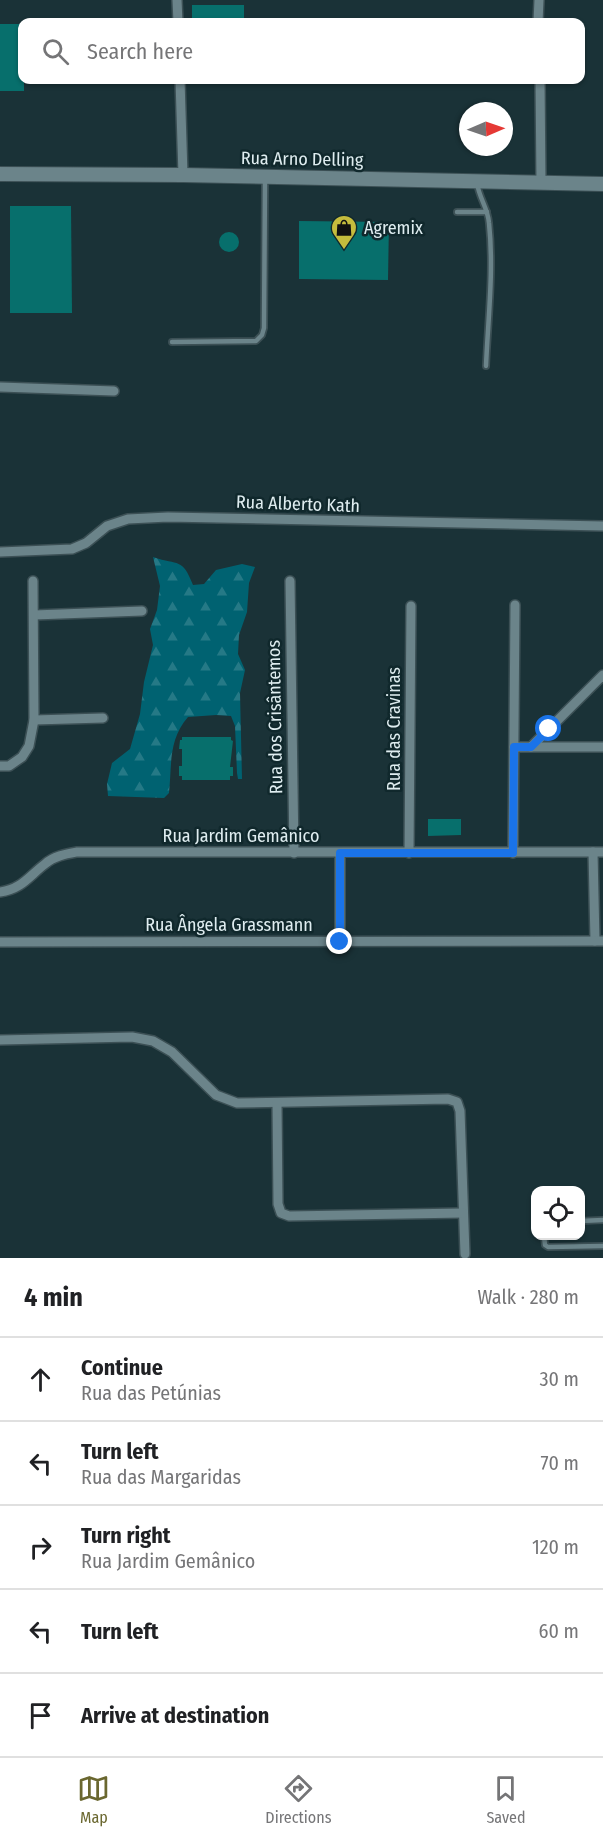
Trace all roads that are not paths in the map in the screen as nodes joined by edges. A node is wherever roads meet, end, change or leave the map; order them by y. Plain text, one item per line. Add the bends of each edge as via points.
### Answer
1 (177, 0) edge
2 (539, 0) edge
3 (178, 18) edge
4 (538, 18) edge
5 (180, 84) edge
6 (540, 84) edge
7 (0, 174) edge
8 (183, 175) junction
9 (265, 177) junction
10 (477, 181) junction
11 (542, 182) junction
12 (603, 184) edge
13 (457, 212) dead end
14 (488, 212) junction
15 (172, 342) dead end
16 (486, 366) dead end
17 (0, 387) edge
18 (114, 391) dead end
19 (603, 526) edge
20 (0, 552) edge
21 (33, 581) dead end
22 (290, 581) dead end
23 (515, 605) dead end
24 (411, 606) dead end
25 (142, 611) dead end
26 (34, 615) junction
27 (603, 675) edge
28 (103, 718) dead end
29 (34, 720) junction
30 (514, 747) junction
31 (531, 747) junction
32 (603, 747) edge
33 (0, 766) edge
34 (598, 852) edge
35 (294, 853) junction
36 (340, 853) junction
37 (409, 853) junction
38 (513, 853) junction
39 (0, 892) edge
40 (599, 941) edge
41 (0, 942) edge
42 (340, 942) junction
43 (0, 1040) edge
44 (277, 1103) junction
45 (463, 1213) junction
46 (603, 1220) edge
47 (585, 1221) edge
48 (544, 1240) edge
49 (603, 1246) edge
50 (465, 1254) dead end

1 - 3 street
2 - 4 street
5 - 8 street
6 - 11 street
7 - 8 street, Rua Arno Delling
8 - 9 street, Rua Arno Delling
9 - 10 street, Rua Arno Delling
9 - 15 lane via 262,335 256,341
10 - 11 street, Rua Arno Delling
10 - 14 lane
11 - 12 street, Rua Arno Delling
13 - 14 lane
14 - 16 lane
17 - 18 street
19 - 20 street, Rua Alberto Kath via 168,517 128,519 107,526 72,549
21 - 26 street
22 - 35 street, Rua dos Crisântemos
23 - 30 street
24 - 37 street, Rua das Cravinas
25 - 26 street
26 - 29 street
27 - 31 street
28 - 29 street
29 - 33 street via 29,746 22,757 9,766
30 - 31 street
30 - 38 street
31 - 32 street
34 - 38 street, Rua Jardim Gemânico
34 - 40 street
35 - 36 street, Rua Jardim Gemânico
35 - 39 street, Rua Jardim Gemânico via 77,852 59,856 29,879
36 - 37 street, Rua Jardim Gemânico
36 - 42 street
37 - 38 street, Rua Jardim Gemânico
40 - 42 street, Rua Ângela Grassmann
41 - 42 street, Rua Ângela Grassmann
43 - 44 street via 132,1037 153,1041 172,1052 216,1095 237,1103
44 - 45 street via 448,1099 457,1102
44 - 45 street via 281,1214
45 - 50 street
46 - 47 lane
48 - 49 lane via 548,1247

